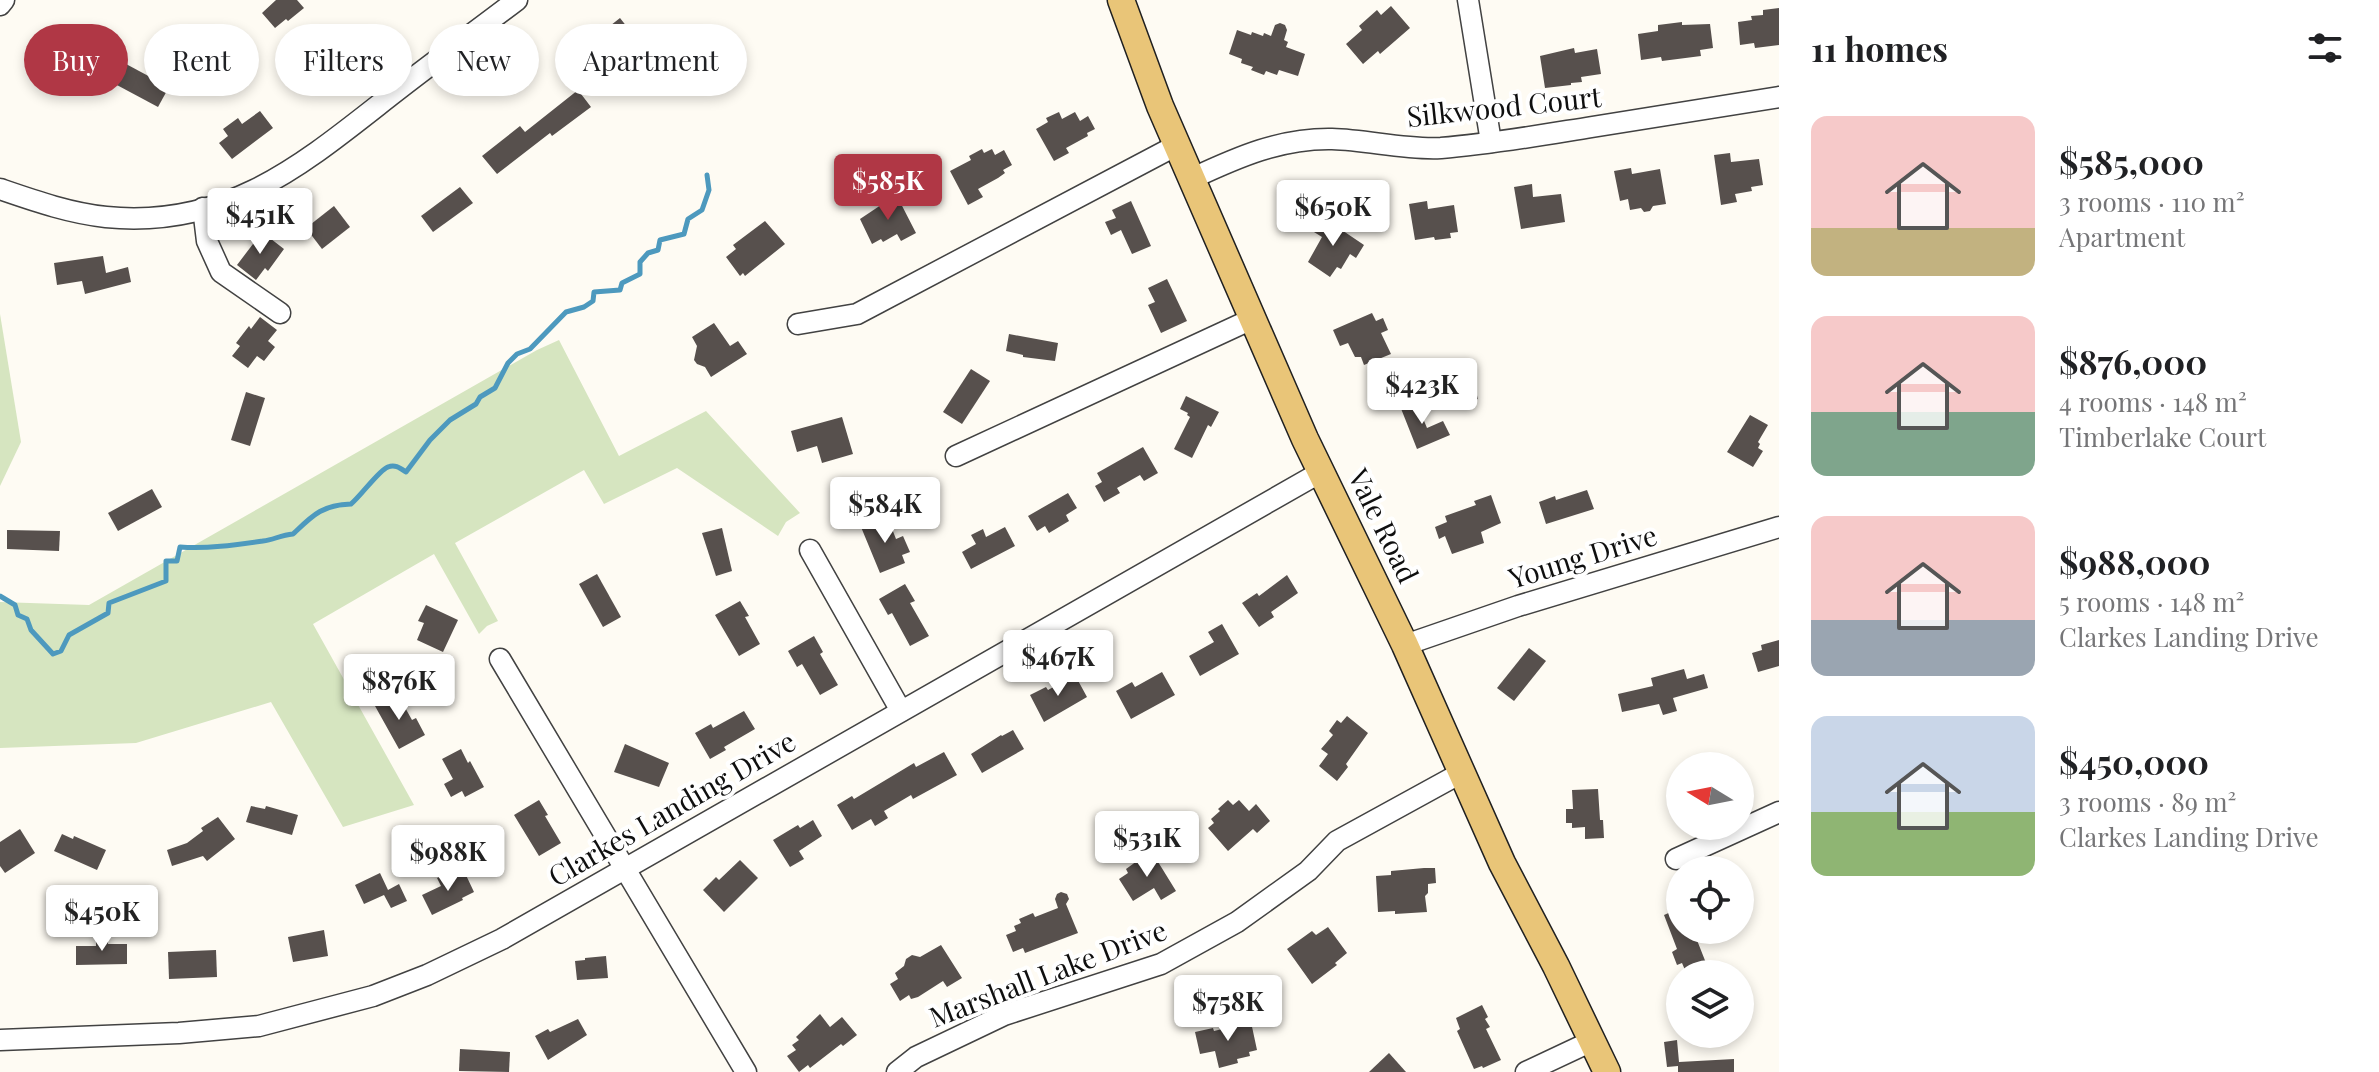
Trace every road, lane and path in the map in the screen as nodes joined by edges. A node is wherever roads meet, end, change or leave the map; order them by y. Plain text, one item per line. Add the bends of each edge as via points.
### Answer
1 (517, 0) edge
2 (1121, 0) edge
3 (1468, 0) edge
4 (1779, 97) edge
5 (1491, 142) junction
6 (1179, 144) junction
7 (1193, 178) junction
8 (0, 189) edge
9 (203, 208) junction
10 (280, 313) dead end
11 (1252, 319) junction
12 (798, 324) dead end
13 (956, 456) dead end
14 (1321, 472) junction
15 (1779, 527) edge
16 (810, 550) dead end
17 (1405, 645) junction
18 (500, 659) dead end
19 (901, 711) junction
20 (1461, 773) junction
21 (1779, 812) edge
22 (1683, 856) edge
23 (625, 869) junction
24 (0, 1040) edge
25 (1592, 1041) junction
26 (746, 1072) edge
27 (897, 1072) edge
28 (1526, 1072) edge
29 (1607, 1072) edge

1 - 9 street via 290,172 257,190
2 - 6 main road, Vale Road
3 - 5 street
4 - 5 street, Silkwood Court
5 - 7 street, Silkwood Court via 1413,148 1305,140 1239,156
6 - 7 main road, Vale Road
6 - 12 street via 857,314
7 - 11 main road, Vale Road
8 - 9 street via 66,211 106,217 161,217
9 - 10 street via 207,241 221,272
11 - 13 street
11 - 14 main road, Vale Road
14 - 17 main road, Vale Road
14 - 19 street, Clarkes Landing Drive
15 - 17 street, Young Drive
16 - 19 street
17 - 20 main road, Vale Road
18 - 23 street
19 - 23 street, Clarkes Landing Drive
20 - 25 main road, Vale Road
20 - 27 street, Marshall Lake Drive via 1337,841 1308,871 1237,922 1161,964 1004,1015 916,1057
21 - 22 street
23 - 24 street, Clarkes Landing Drive via 502,939 352,1003 259,1026
23 - 26 street
25 - 28 street
25 - 29 main road, Vale Road

